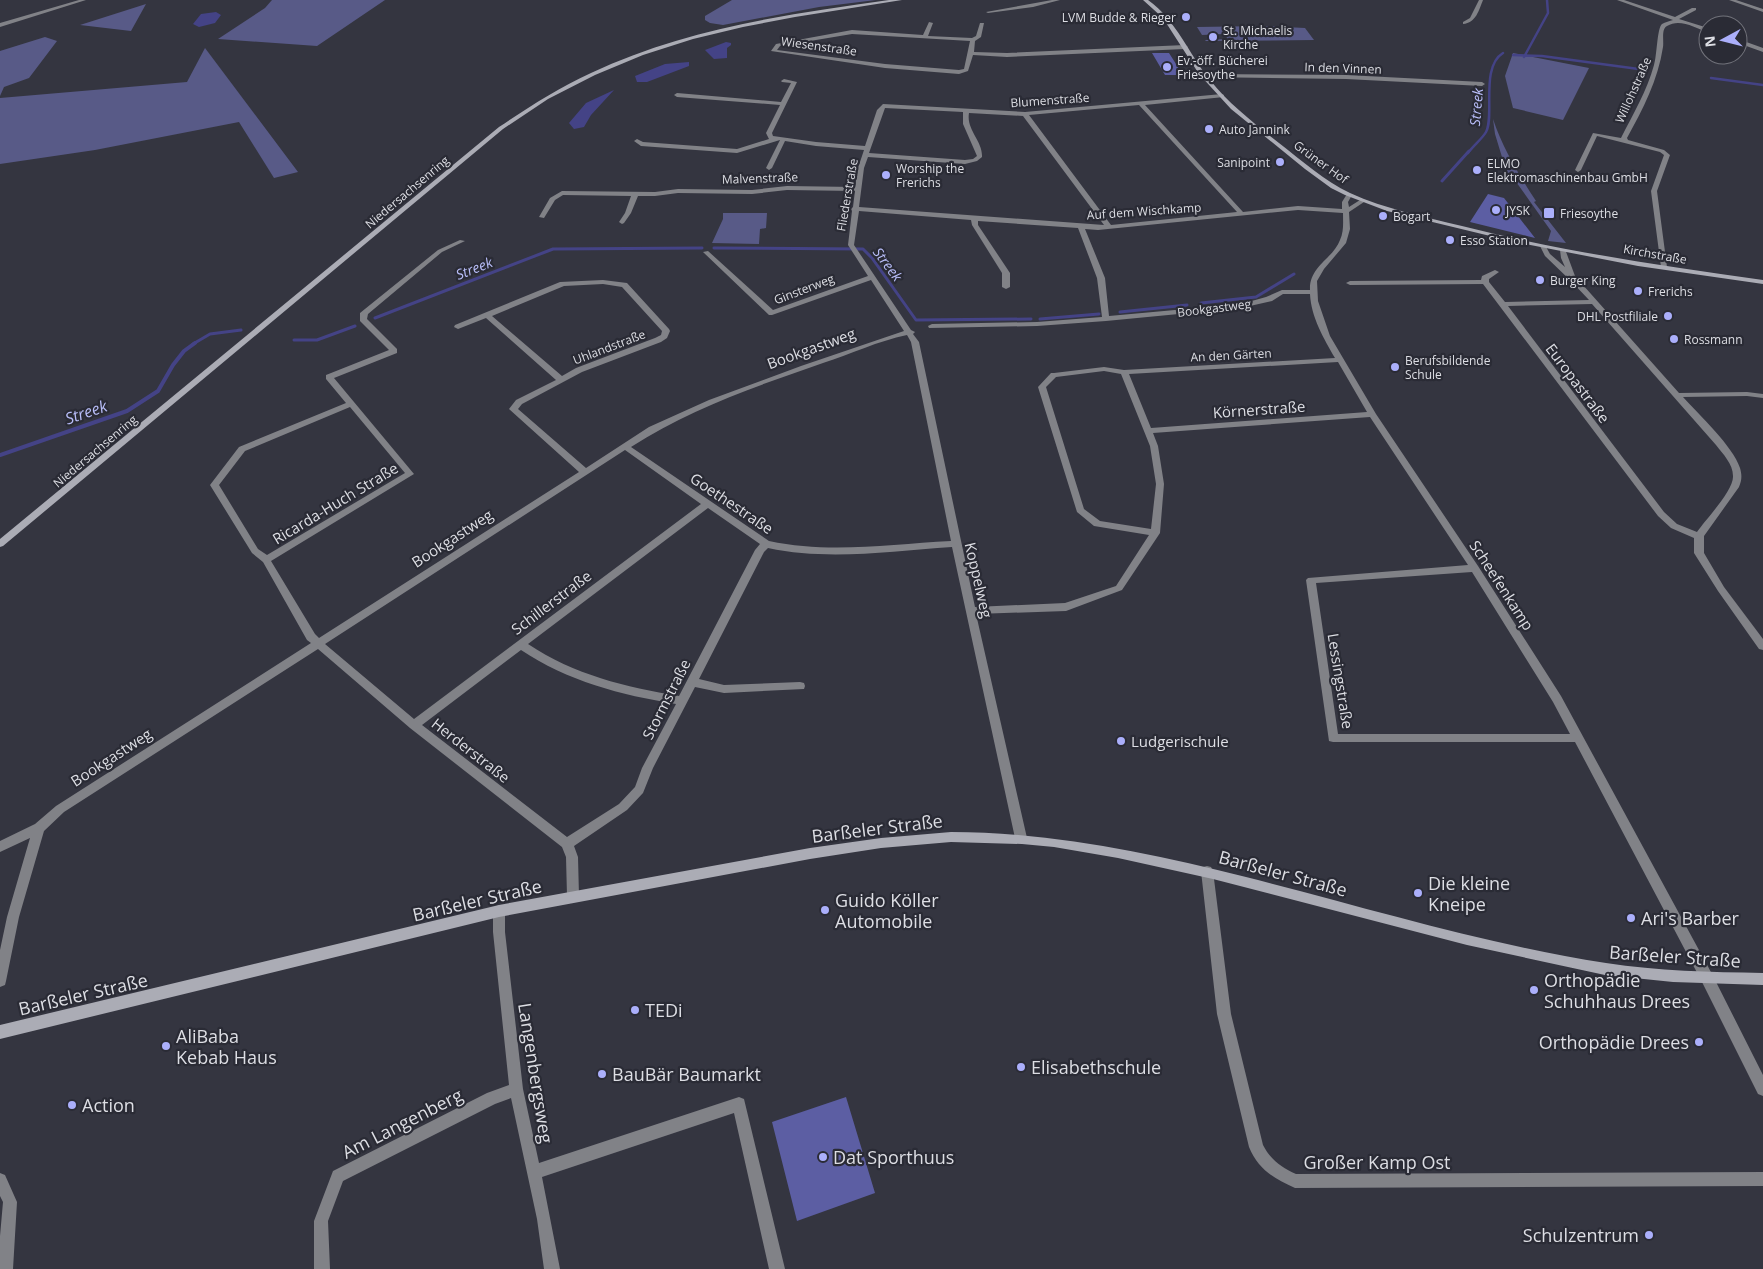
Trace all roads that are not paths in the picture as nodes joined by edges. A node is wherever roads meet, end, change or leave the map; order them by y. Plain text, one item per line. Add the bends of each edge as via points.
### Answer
1 (84, 0) edge
2 (900, 0) edge
3 (1058, 0) edge
4 (1145, 0) edge
5 (1481, 0) edge
6 (1619, 0) edge
7 (1731, 0) edge
8 (1694, 10) dead end
9 (1763, 10) edge
10 (988, 12) dead end
11 (1677, 19) junction
12 (931, 23) dead end
13 (1465, 23) dead end
14 (982, 24) dead end
15 (0, 25) edge
16 (1698, 26) edge
17 (925, 37) junction
18 (973, 40) junction
19 (1748, 45) edge
20 (1185, 47) junction
21 (1763, 50) edge
22 (971, 53) junction
23 (1204, 76) junction
24 (784, 81) dead end
25 (1482, 84) dead end
26 (677, 95) dead end
27 (1222, 96) junction
28 (784, 104) junction
29 (1141, 104) junction
30 (880, 110) joint
31 (966, 112) junction
32 (1025, 114) junction
33 (783, 139) junction
34 (774, 140) junction
35 (637, 141) dead end
36 (1625, 142) junction
37 (866, 152) junction
38 (769, 168) dead end
39 (1578, 170) dead end
40 (857, 189) junction
41 (635, 194) junction
42 (1349, 195) junction
43 (1362, 201) junction
44 (854, 209) junction
45 (1346, 211) junction
46 (1242, 214) junction
47 (542, 218) dead end
48 (974, 218) junction
49 (622, 222) dead end
50 (1081, 227) junction
51 (1109, 228) junction
52 (462, 241) dead end
53 (1543, 246) junction
54 (1563, 250) junction
55 (706, 252) dead end
56 (1664, 267) junction
57 (1494, 272) dead end
58 (872, 276) junction
59 (1575, 280) junction
60 (1485, 282) junction
61 (1763, 282) edge
62 (1350, 283) dead end
63 (1006, 287) dead end
64 (1313, 292) junction
65 (1593, 302) junction
66 (1503, 304) junction
67 (488, 316) junction
68 (1106, 319) junction
69 (932, 326) dead end
70 (458, 327) dead end
71 (909, 330) junction
72 (1338, 360) junction
73 (1124, 372) junction
74 (561, 380) junction
75 (1676, 395) junction
76 (1763, 396) edge
77 (351, 404) junction
78 (1372, 414) junction
79 (1148, 430) junction
80 (624, 446) junction
81 (584, 471) junction
82 (707, 504) junction
83 (1155, 533) junction
84 (1699, 536) junction
85 (0, 544) edge
86 (766, 544) junction
87 (956, 544) junction
88 (266, 560) junction
89 (1475, 568) junction
90 (971, 611) junction
91 (318, 643) junction
92 (520, 644) junction
93 (1763, 646) edge
94 (692, 682) junction
95 (800, 686) dead end
96 (682, 701) junction
97 (414, 725) junction
98 (1578, 738) junction
99 (39, 828) junction
100 (1021, 838) junction
101 (567, 844) junction
102 (0, 847) edge
103 (1207, 871) junction
104 (573, 896) junction
105 (499, 911) junction
106 (1707, 978) junction
107 (1763, 979) edge
108 (0, 981) edge
109 (0, 1032) edge
110 (516, 1089) junction
111 (1763, 1089) edge
112 (534, 1172) junction
113 (1763, 1179) edge
114 (0, 1180) edge
115 (5, 1269) edge
116 (322, 1269) edge
117 (552, 1269) edge
118 (777, 1269) edge

1 - 15 street
2 - 85 street, Niedersachsenring via 761,20 684,39 610,65 549,96 501,128
3 - 10 street
4 - 20 street, Grüner Hof via 1168,20
5 - 13 street via 1472,19
6 - 11 street
7 - 9 street
8 - 11 street
11 - 16 street
11 - 36 street, Willohstraße via 1660,28 1661,53 1656,71 1624,138
12 - 17 street
14 - 18 street, Wiesenstraße via 978,37
17 - 18 street, Wiesenstraße
17 - 22 street, Wiesenstraße via 852,32 778,45 774,51 960,72 966,70
18 - 22 street, Wiesenstraße
19 - 21 street
20 - 22 street via 1007,55
20 - 23 street, Grüner Hof
23 - 25 street, In den Vinnen via 1346,77
23 - 27 street, Grüner Hof
24 - 28 street via 794,82
26 - 28 street
27 - 29 street, Blumenstraße
27 - 42 street, Grüner Hof via 1322,179
28 - 34 street via 769,133
29 - 32 street, Blumenstraße
29 - 46 street
30 - 31 street, Blumenstraße via 883,106 891,106
30 - 37 street, Fliederstraße
31 - 32 street, Blumenstraße
31 - 37 street via 964,120 979,150 980,156 975,160 965,162
32 - 51 street
33 - 34 street
33 - 37 street
33 - 38 street
34 - 35 street via 737,151 641,144
36 - 39 street via 1595,134
36 - 56 street, Willohstraße via 1667,155 1654,191
37 - 40 street, Fliederstraße
40 - 41 street, Malvenstraße via 787,188 752,192
40 - 44 street, Fliederstraße
41 - 47 street, Malvenstraße via 562,193 552,199
41 - 49 street
42 - 43 street, Grüner Hof
42 - 45 street via 1345,202
43 - 45 street
43 - 53 street, Grüner Hof via 1468,230
44 - 48 street, Auf dem Wischkamp
44 - 58 street, Fliederstraße via 850,240 853,250
45 - 46 street, Auf dem Wischkamp via 1298,208
45 - 64 street via 1347,229 1343,243 1321,268
46 - 51 street, Auf dem Wischkamp
48 - 50 street, Auf dem Wischkamp
48 - 63 street via 975,226 1006,273
50 - 51 street, Auf dem Wischkamp
50 - 68 street via 1101,278
52 - 77 street, Ricarda-Huch Straße via 440,251 364,313 364,319 394,351 329,377
53 - 54 street, Kirchstraße
53 - 59 street via 1547,254
54 - 56 street, Kirchstraße
54 - 59 street
55 - 58 street, Ginsterweg via 772,313
56 - 61 street, Kirchstraße
57 - 60 street via 1485,278
58 - 71 street, Fliederstraße
59 - 65 street
60 - 62 street
60 - 66 street, Europastraße
64 - 68 street, Bookgastweg via 1282,292 1241,306
64 - 72 street, Scheefenkamp via 1320,321
65 - 66 street
65 - 75 street
66 - 84 street, Europastraße via 1660,514 1674,526
67 - 70 street, Uhlandstraße
67 - 74 street, Uhlandstraße
67 - 74 street, Uhlandstraße via 563,284 616,282 624,285 666,331 658,340
68 - 69 street, Bookgastweg
71 - 80 street, Bookgastweg via 699,406
71 - 87 street, Koppelweg via 916,342
72 - 73 street, An den Gärten
72 - 78 street, Scheefenkamp
73 - 79 street
73 - 83 street, An den Gärten via 1104,369 1054,375 1042,387 1080,510 1097,524
74 - 81 street, Uhlandstraße via 519,402 513,409
75 - 76 street
75 - 84 street via 1719,443 1738,470 1735,488
77 - 88 street, Herderstraße via 242,449 214,485 254,551
77 - 88 street, Ricarda-Huch Straße via 410,474
78 - 79 street, Körnerstraße
78 - 89 street, Scheefenkamp
79 - 83 street via 1160,484
80 - 81 street, Bookgastweg
80 - 82 street, Goethestraße
81 - 91 street, Bookgastweg
82 - 86 street, Goethestraße
82 - 92 street, Schillerstraße
83 - 90 street via 1119,588 1066,607
84 - 93 street via 1699,553 1709,571
86 - 87 street, Goethestraße via 818,553
86 - 94 street, Stormstraße
87 - 90 street, Koppelweg
88 - 91 street, Herderstraße via 311,637
89 - 98 street, Scheefenkamp
89 - 98 street, Lessingstraße via 1311,580 1333,738
90 - 100 street, Koppelweg
91 - 97 street, Herderstraße
91 - 99 street, Bookgastweg via 60,809
92 - 96 street via 563,670 640,694
92 - 97 street, Schillerstraße
94 - 95 street via 724,689
94 - 96 street, Stormstraße
96 - 101 street, Stormstraße via 639,790 623,807
97 - 101 street, Herderstraße
98 - 106 street, Scheefenkamp
99 - 102 street, Bookgastweg
99 - 108 street via 13,917
100 - 103 street, Barßeler Straße via 1098,848
100 - 104 street, Barßeler Straße via 968,837 849,846
101 - 104 street via 572,857
103 - 106 street, Barßeler Straße via 1569,962
103 - 113 street, Großer Kamp Ost via 1224,1014 1256,1147 1272,1170 1294,1181
104 - 105 street, Barßeler Straße
105 - 109 street, Barßeler Straße
105 - 110 street, Langenbergsweg via 498,932
106 - 107 street, Barßeler Straße
106 - 111 street, Scheefenkamp
110 - 112 street, Langenbergsweg
110 - 116 street, Am Langenberg via 338,1176 321,1221
112 - 117 street, Langenbergsweg
112 - 118 street via 739,1104
114 - 115 street via 10,1202

